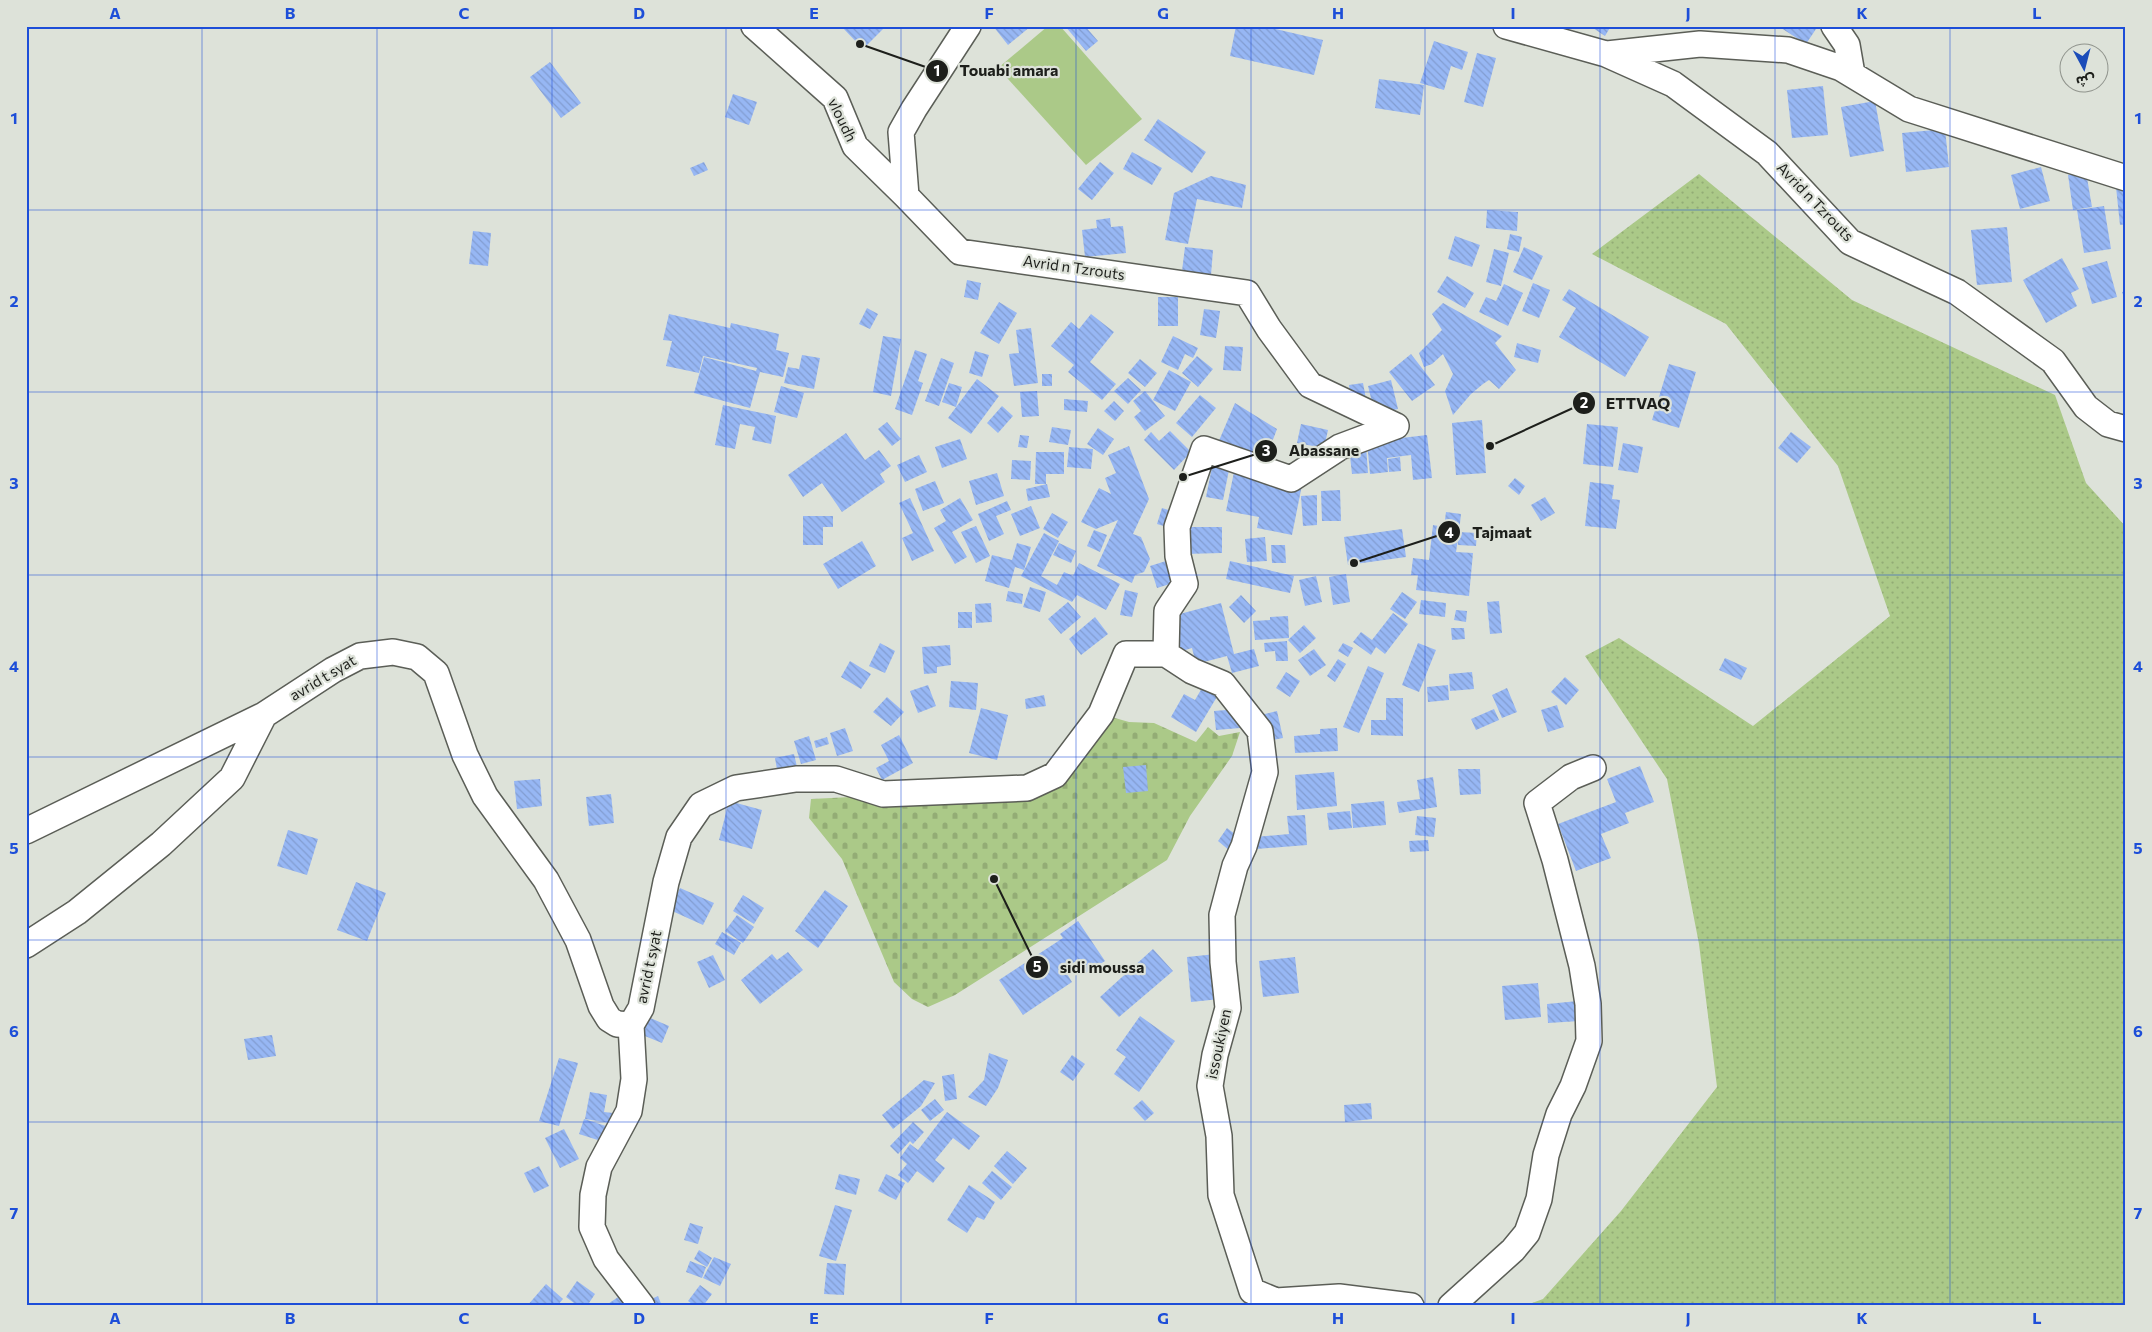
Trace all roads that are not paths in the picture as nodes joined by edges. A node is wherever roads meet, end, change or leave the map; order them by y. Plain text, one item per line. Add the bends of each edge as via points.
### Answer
1 (754, 26) edge
2 (968, 26) edge
3 (1506, 26) edge
4 (1834, 26) edge
5 (1606, 54) junction
6 (1852, 74) junction
7 (2126, 178) edge
8 (906, 196) junction
9 (2126, 429) edge
10 (1166, 654) junction
11 (264, 715) junction
12 (1593, 768) dead end
13 (26, 831) edge
14 (26, 945) edge
15 (631, 1025) junction
16 (642, 1306) edge
17 (1411, 1306) edge
18 (1451, 1306) edge

1 - 8 street, vloudh via 835,98 855,146
2 - 8 street via 901,132
3 - 5 street, Avrid n Tzrouts
4 - 6 street via 1847,45
5 - 6 street via 1700,44 1788,50
5 - 9 street, Avrid n Tzrouts via 1673,84 1767,153 1850,242 1957,292 2053,361 2086,408 2108,424
6 - 7 street via 1910,109
8 - 10 street, Avrid n Tzrouts via 960,252 1247,293 1310,385 1396,426 1340,447 1291,479 1204,449 1177,527 1178,556 1185,584 1167,611
10 - 15 street, avrid t syat via 1126,654 1101,714 1055,775 1027,788 883,794 836,778 736,788 701,804 679,837 666,882 641,1008
10 - 17 street, issoukiyen via 1192,671 1223,684 1260,731 1265,772 1222,915 1228,1008 1210,1086 1219,1136 1221,1195 1242,1266 1252,1291 1276,1301 1338,1297
11 - 13 street, avrid t syat
11 - 14 street via 232,778 161,844 77,912
11 - 15 street, avrid t syat via 360,656 393,652 416,657 436,673 465,756 485,796 556,897 578,940 601,1006 609,1019 617,1024
12 - 18 street via 1570,777 1536,803 1555,860 1582,966 1589,1041 1546,1155 1539,1199 1528,1233
15 - 16 street via 634,1079 629,1111 599,1167 593,1195 592,1227 606,1259

